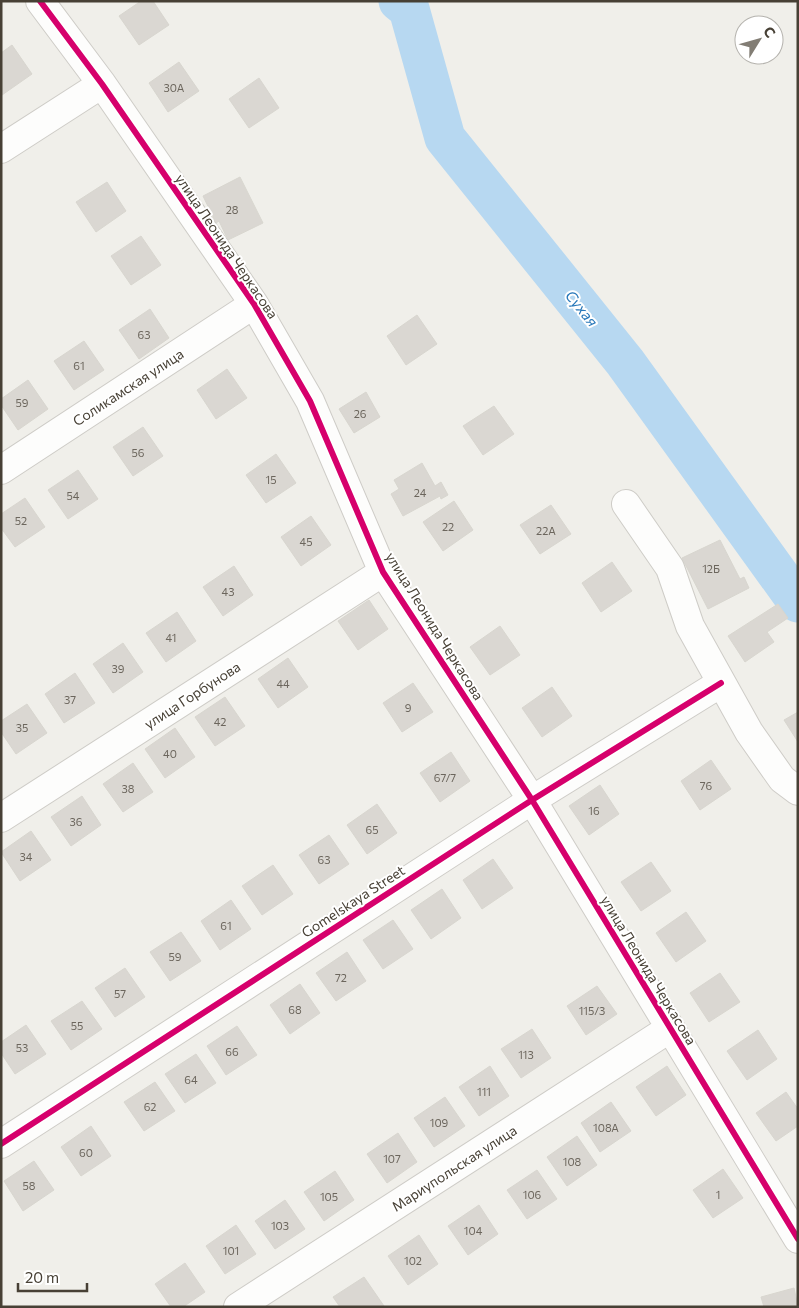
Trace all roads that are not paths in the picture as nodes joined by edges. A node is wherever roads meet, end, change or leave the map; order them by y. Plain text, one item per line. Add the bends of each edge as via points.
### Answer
1 (40, 1) edge
2 (102, 84) junction
3 (1, 148) edge
4 (254, 304) junction
5 (1, 470) edge
6 (626, 504) dead end
7 (383, 572) junction
8 (721, 683) junction
9 (798, 790) edge
10 (532, 800) junction
11 (1, 818) edge
12 (669, 1029) junction
13 (1, 1144) edge
14 (798, 1239) edge
15 (238, 1307) edge

1 - 2 street, улица Леонида Черкасова
2 - 3 street
2 - 4 street, улица Леонида Черкасова
4 - 5 street, Соликамская улица
4 - 7 street, улица Леонида Черкасова via 310,401
6 - 8 street via 670,568 690,626
7 - 10 street, улица Леонида Черкасова
7 - 11 street, улица Горбунова
8 - 9 street via 782,780
8 - 10 street, Gomelskaya Street
10 - 12 street, улица Леонида Черкасова
10 - 13 street, Gomelskaya Street
12 - 14 street, улица Леонида Черкасова
12 - 15 street, Мариупольская улица

